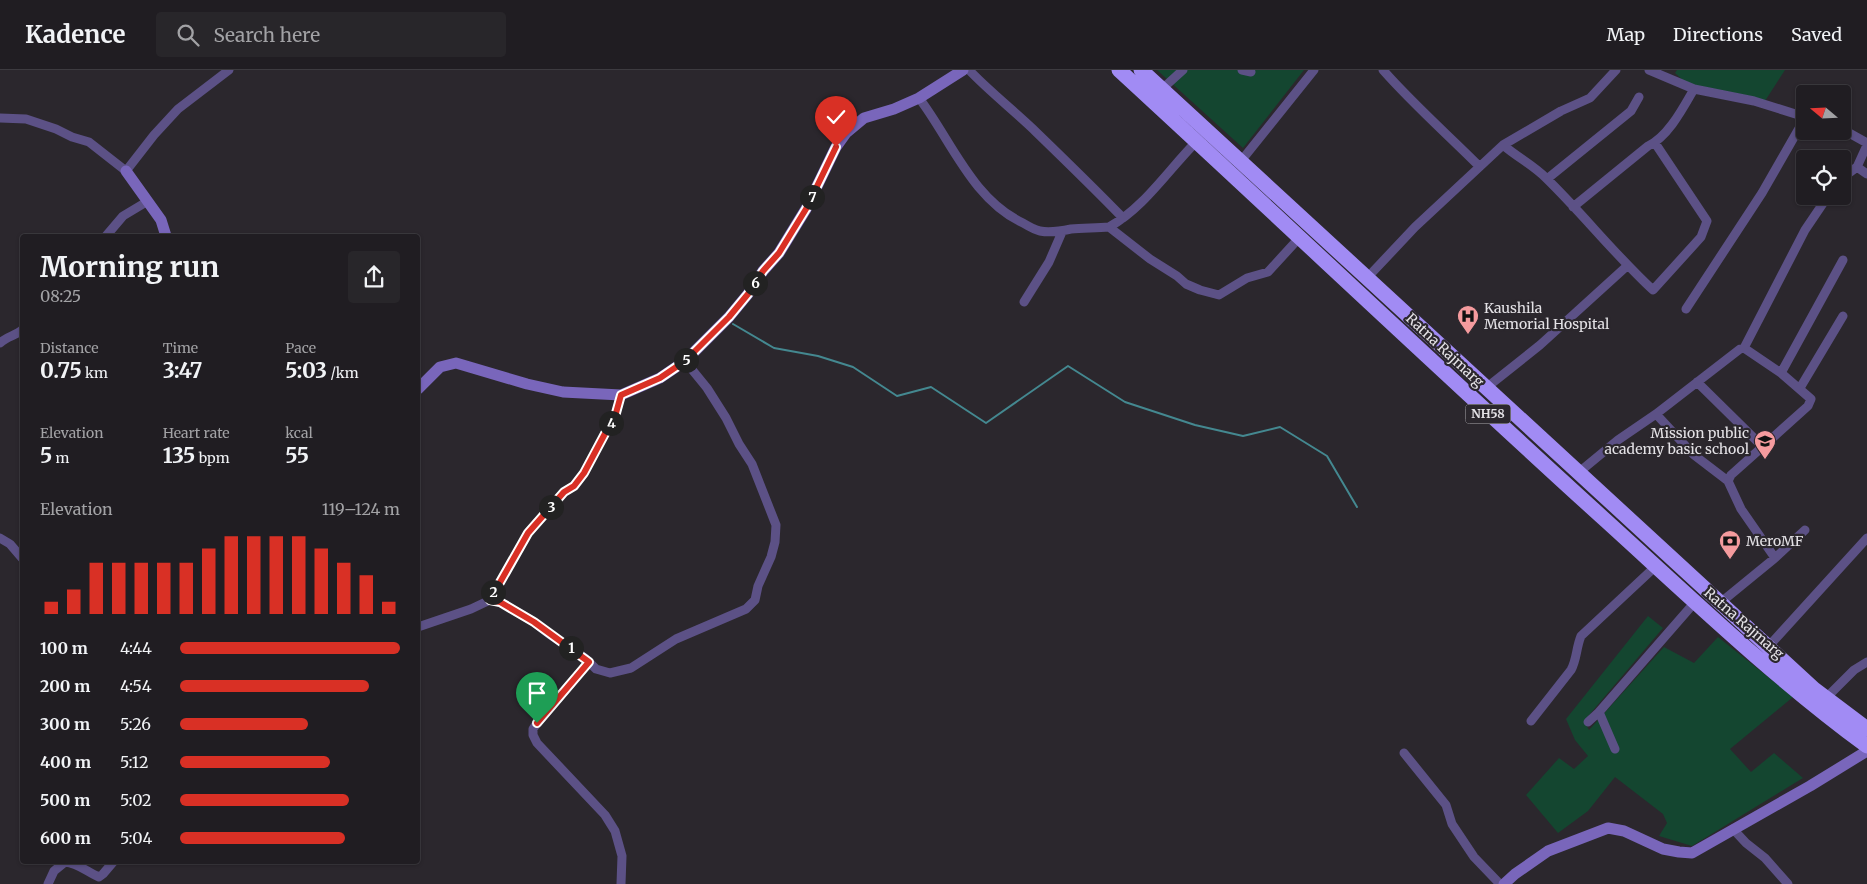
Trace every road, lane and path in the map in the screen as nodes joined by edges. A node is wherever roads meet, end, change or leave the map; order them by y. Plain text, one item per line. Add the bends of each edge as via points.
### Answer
1 (228, 70) edge
2 (963, 70) edge
3 (969, 70) edge
4 (1119, 70) edge
5 (1142, 70) edge
6 (1183, 70) edge
7 (1314, 70) edge
8 (1383, 70) edge
9 (1616, 70) edge
10 (1649, 70) edge
11 (1162, 89) junction
12 (1694, 89) junction
13 (1639, 97) dead end
14 (919, 98) junction
15 (1796, 115) edge
16 (0, 118) edge
17 (1796, 134) edge
18 (1851, 134) edge
19 (1197, 141) junction
20 (1655, 143) junction
21 (1867, 144) edge
22 (1502, 145) junction
23 (1241, 161) junction
24 (1479, 166) junction
25 (1857, 167) junction
26 (126, 171) junction
27 (1851, 171) edge
28 (1867, 174) edge
29 (1547, 179) junction
30 (148, 200) junction
31 (1822, 205) edge
32 (1573, 207) junction
33 (1123, 218) junction
34 (1109, 228) junction
35 (1062, 232) junction
36 (108, 234) edge
37 (165, 234) edge
38 (1300, 237) junction
39 (1843, 260) dead end
40 (1627, 266) junction
41 (1367, 278) junction
42 (1024, 302) dead end
43 (1686, 309) dead end
44 (1843, 316) dead end
45 (20, 332) edge
46 (0, 342) edge
47 (1744, 348) junction
48 (685, 361) junction
49 (1781, 373) junction
50 (1697, 382) junction
51 (420, 387) edge
52 (1486, 388) junction
53 (1800, 388) junction
54 (621, 395) junction
55 (1656, 414) junction
56 (1763, 447) junction
57 (1578, 473) junction
58 (1728, 481) junction
59 (1805, 530) dead end
60 (0, 538) edge
61 (1867, 538) edge
62 (20, 556) edge
63 (1775, 558) junction
64 (1656, 566) junction
65 (490, 600) junction
66 (1695, 602) junction
67 (1720, 603) junction
68 (420, 626) edge
69 (1768, 647) junction
70 (589, 662) junction
71 (1867, 662) edge
72 (1826, 698) junction
73 (1599, 712) junction
74 (1531, 721) dead end
75 (1588, 722) dead end
76 (1867, 729) edge
77 (1867, 746) edge
78 (1615, 749) dead end
79 (1867, 751) edge
80 (1404, 753) dead end
81 (1733, 829) junction
82 (63, 864) edge
83 (76, 864) edge
84 (111, 864) edge
85 (48, 884) edge
86 (621, 884) edge
87 (1502, 884) edge
88 (1788, 884) edge

1 - 26 street via 178,109
2 - 14 street
3 - 33 street
4 - 19 highway, Ratna Rajmarg / NH58
5 - 11 highway, Ratna Rajmarg / NH58
6 - 11 street
7 - 23 street
8 - 24 street via 1412,103
9 - 22 street via 1590,98
10 - 12 street
11 - 23 highway, Ratna Rajmarg / NH58
12 - 15 street via 1754,101
12 - 20 street via 1676,120
13 - 29 street via 1631,111
14 - 35 street via 967,173 993,201 1015,219 1039,231
14 - 48 street via 864,118 846,132 779,253 729,317
16 - 26 street via 26,119 89,142
17 - 43 street via 1762,193
18 - 21 street
19 - 33 street
19 - 38 highway, Ratna Rajmarg / NH58
20 - 32 street
20 - 40 street via 1706,221 1701,236 1653,290
21 - 25 street
22 - 24 street
22 - 29 street
23 - 41 highway, Ratna Rajmarg / NH58
24 - 41 street
25 - 27 street
25 - 28 street
26 - 30 street
29 - 32 street
30 - 36 street via 123,216
30 - 37 street
31 - 47 street via 1805,230
32 - 40 street
33 - 34 street
34 - 35 street
34 - 38 street via 1186,284 1219,295 1247,278 1268,272
35 - 42 street via 1049,262
38 - 64 highway, Ratna Rajmarg / NH58 via 1505,430
39 - 49 street
40 - 52 street via 1540,345
41 - 52 highway, Ratna Rajmarg / NH58
44 - 53 street
45 - 46 street
47 - 49 street
47 - 50 street
48 - 54 street via 660,378
48 - 70 street via 707,388 752,464 776,525 771,557 755,600 746,609 676,639 621,672 602,672
49 - 53 street
50 - 55 street
50 - 56 street
51 - 54 street via 440,367 456,362 554,390
52 - 57 highway, Ratna Rajmarg / NH58
53 - 56 street via 1811,399 1808,406
54 - 65 street via 616,413 584,473 528,533
55 - 57 street
55 - 58 street via 1694,455
56 - 58 street
57 - 67 highway, Ratna Rajmarg / NH58
58 - 63 street via 1740,509
59 - 63 street
60 - 62 street
61 - 69 street
63 - 67 street
64 - 66 highway, Ratna Rajmarg / NH58
64 - 74 street via 1581,636 1571,670
65 - 68 street
65 - 70 street via 500,602 534,622
66 - 73 street
66 - 77 highway, Ratna Rajmarg / NH58 via 1810,702
67 - 69 highway, Ratna Rajmarg / NH58
69 - 72 highway, Ratna Rajmarg / NH58
70 - 86 street via 537,723 533,735 615,831 622,856
71 - 72 street via 1854,670
72 - 76 highway, Ratna Rajmarg / NH58
73 - 75 street
73 - 78 street
79 - 81 street
80 - 87 street via 1446,804 1452,824 1474,857
81 - 87 street via 1692,852 1679,852 1608,828 1548,851
81 - 88 street via 1766,858
82 - 85 street via 54,871
83 - 84 street via 99,877

